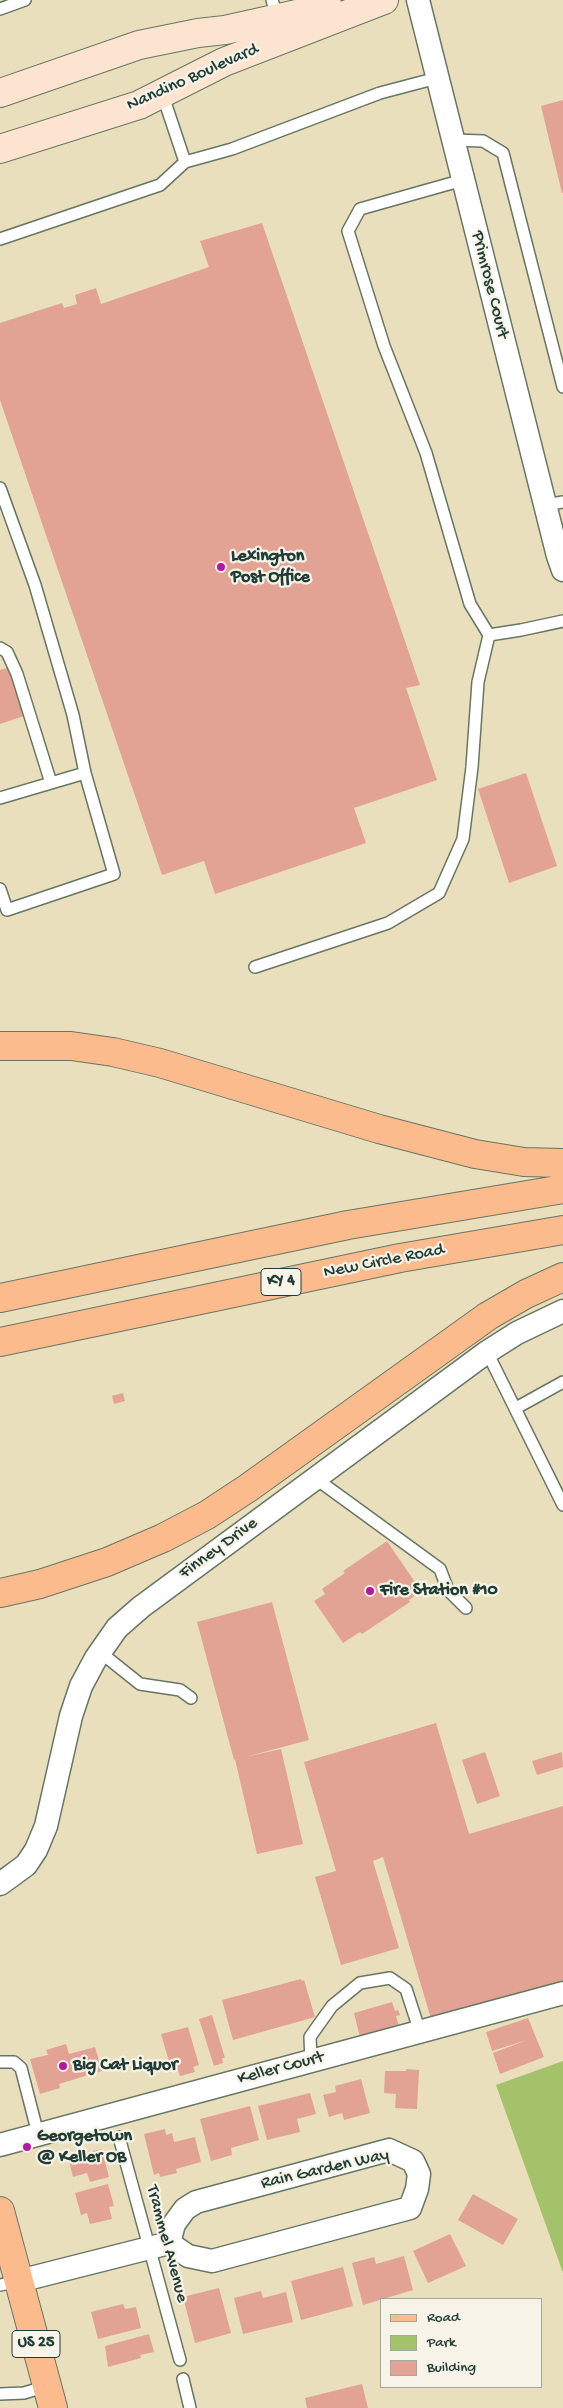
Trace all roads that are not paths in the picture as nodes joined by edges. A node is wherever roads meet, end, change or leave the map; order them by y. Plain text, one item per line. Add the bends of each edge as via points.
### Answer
1 (25, 0) edge
2 (361, 0) edge
3 (384, 0) edge
4 (418, 0) edge
5 (0, 9) edge
6 (278, 19) edge
7 (437, 78) junction
8 (0, 93) edge
9 (162, 93) junction
10 (453, 140) junction
11 (0, 149) edge
12 (185, 162) junction
13 (463, 180) junction
14 (0, 239) edge
15 (563, 387) edge
16 (0, 488) edge
17 (554, 504) edge
18 (563, 570) edge
19 (563, 621) edge
20 (489, 635) junction
21 (0, 648) edge
22 (85, 773) junction
23 (52, 783) junction
24 (0, 798) edge
25 (0, 890) edge
26 (255, 967) dead end
27 (0, 1046) edge
28 (563, 1163) edge
29 (563, 1189) edge
30 (563, 1230) edge
31 (563, 1277) edge
32 (0, 1298) edge
33 (563, 1311) edge
34 (0, 1342) edge
35 (487, 1352) junction
36 (563, 1382) edge
37 (516, 1408) junction
38 (315, 1478) junction
39 (563, 1505) edge
40 (0, 1592) edge
41 (466, 1608) dead end
42 (100, 1652) junction
43 (191, 1698) dead end
44 (0, 1884) edge
45 (563, 1993) edge
46 (420, 2032) junction
47 (311, 2061) junction
48 (0, 2062) edge
49 (38, 2134) junction
50 (119, 2137) dead end
51 (0, 2144) edge
52 (0, 2211) edge
53 (159, 2246) junction
54 (9, 2283) edge
55 (180, 2360) dead end
56 (183, 2379) dead end
57 (0, 2394) edge
58 (50, 2397) edge
59 (190, 2408) edge

1 - 5 lane
2 - 6 street, Nandino Boulevard
3 - 6 street, Nandino Boulevard
4 - 7 street, Primrose Court
6 - 8 street, Nandino Boulevard via 138,45
6 - 9 street, Nandino Boulevard via 224,62
7 - 10 street, Primrose Court
7 - 12 lane via 380,93 232,149
9 - 11 street, Nandino Boulevard via 139,105
9 - 12 lane
10 - 13 street, Primrose Court
10 - 15 lane via 483,141 503,153
12 - 14 lane via 160,185
13 - 17 street, Primrose Court
13 - 20 lane via 360,209 348,231 384,346 426,453 470,604
16 - 22 lane via 35,585 73,715
17 - 18 street, Primrose Court
19 - 20 lane
20 - 26 lane via 478,682 463,839 439,893 388,923
21 - 23 lane via 7,652 17,674
22 - 23 lane
22 - 25 lane via 114,874 7,910
23 - 24 lane
27 - 28 main road via 71,1046 112,1052 475,1154 524,1162
29 - 32 main road, KY 4 via 348,1225
30 - 34 main road, New Circle Road / KY 4 via 400,1258
31 - 40 main road via 488,1316 207,1515 164,1538 107,1562 40,1584
33 - 35 street, Finney Drive
35 - 37 lane
35 - 38 street, Finney Drive
36 - 37 lane
37 - 39 lane
38 - 41 lane via 440,1569 448,1590
38 - 42 street, Finney Drive via 141,1607 117,1628
42 - 43 lane via 140,1684 180,1690
42 - 44 street, Finney Drive via 81,1686 71,1716 46,1826 36,1850 26,1865
45 - 46 street, Keller Court
46 - 47 street, Keller Court
46 - 47 lane via 406,1989 390,1978 360,1983 332,2006 310,2037
47 - 49 street, Keller Court
48 - 49 lane via 14,2062 21,2068
49 - 51 street, Keller Court
50 - 53 lane, Trammel Avenue
52 - 54 main road, US 25
53 - 53 street, Rain Garden Way via 212,2261 410,2208 419,2174 413,2160 389,2150 196,2202 185,2209
53 - 54 street
53 - 55 lane, Trammel Avenue
54 - 58 main road, US 25
56 - 59 lane
57 - 58 lane

